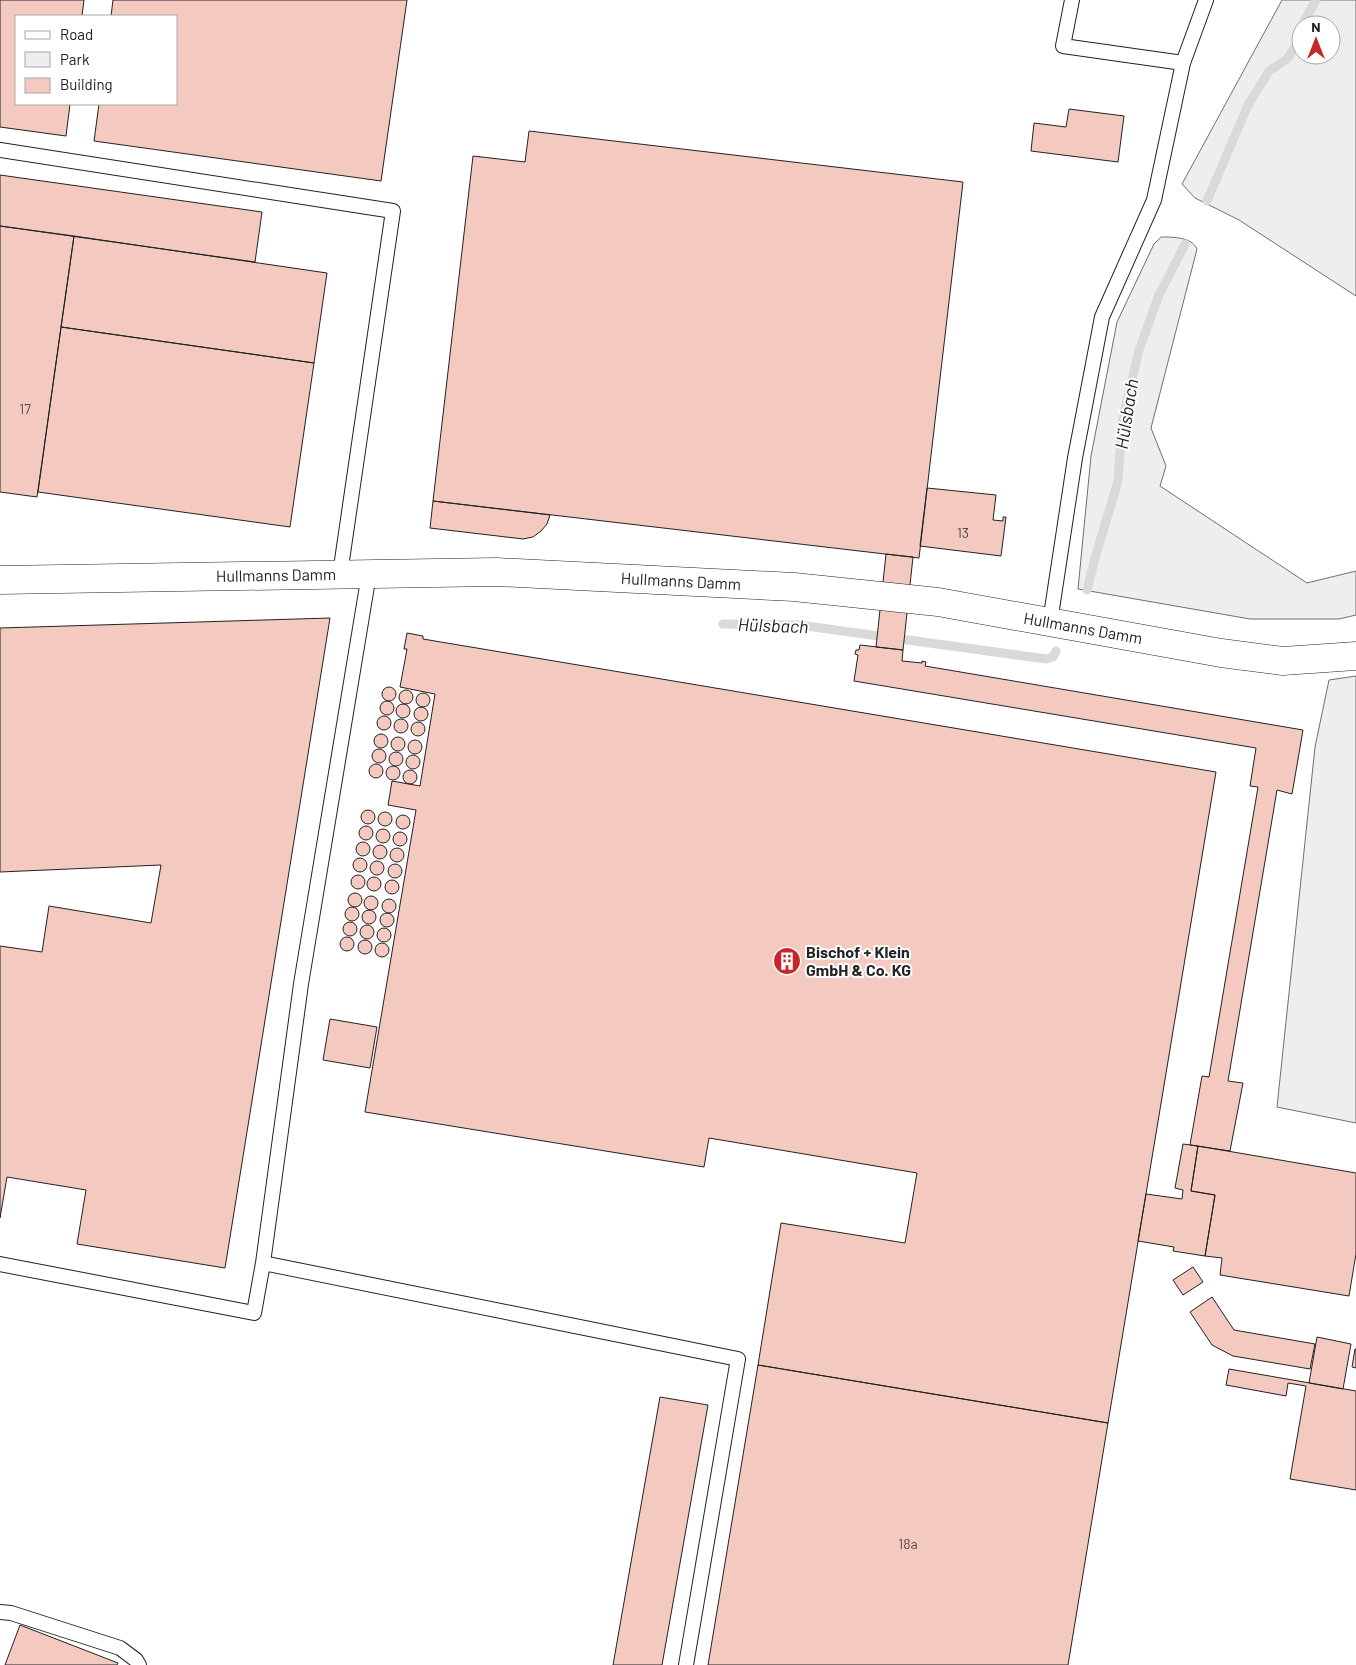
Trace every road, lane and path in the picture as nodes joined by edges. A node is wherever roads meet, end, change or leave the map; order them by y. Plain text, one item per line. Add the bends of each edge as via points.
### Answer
1 (1072, 0) edge
2 (1206, 0) edge
3 (1183, 63) junction
4 (0, 150) edge
5 (340, 574) junction
6 (370, 574) junction
7 (0, 580) edge
8 (1050, 622) junction
9 (1356, 656) edge
10 (263, 1263) junction
11 (0, 1264) edge
12 (0, 1612) edge
13 (139, 1665) edge
14 (686, 1665) edge

1 - 3 lane via 1063,46
2 - 3 lane
3 - 8 lane via 1154,200 1102,317 1075,458
4 - 5 lane via 393,211
5 - 6 street, Hullmanns Damm
5 - 7 street, Hullmanns Damm
6 - 8 street, Hullmanns Damm via 496,572 794,587 938,602
6 - 10 lane via 301,984
8 - 9 street, Hullmanns Damm via 1283,661
10 - 11 lane via 254,1313
10 - 14 lane via 738,1359
12 - 13 lane via 120,1648

